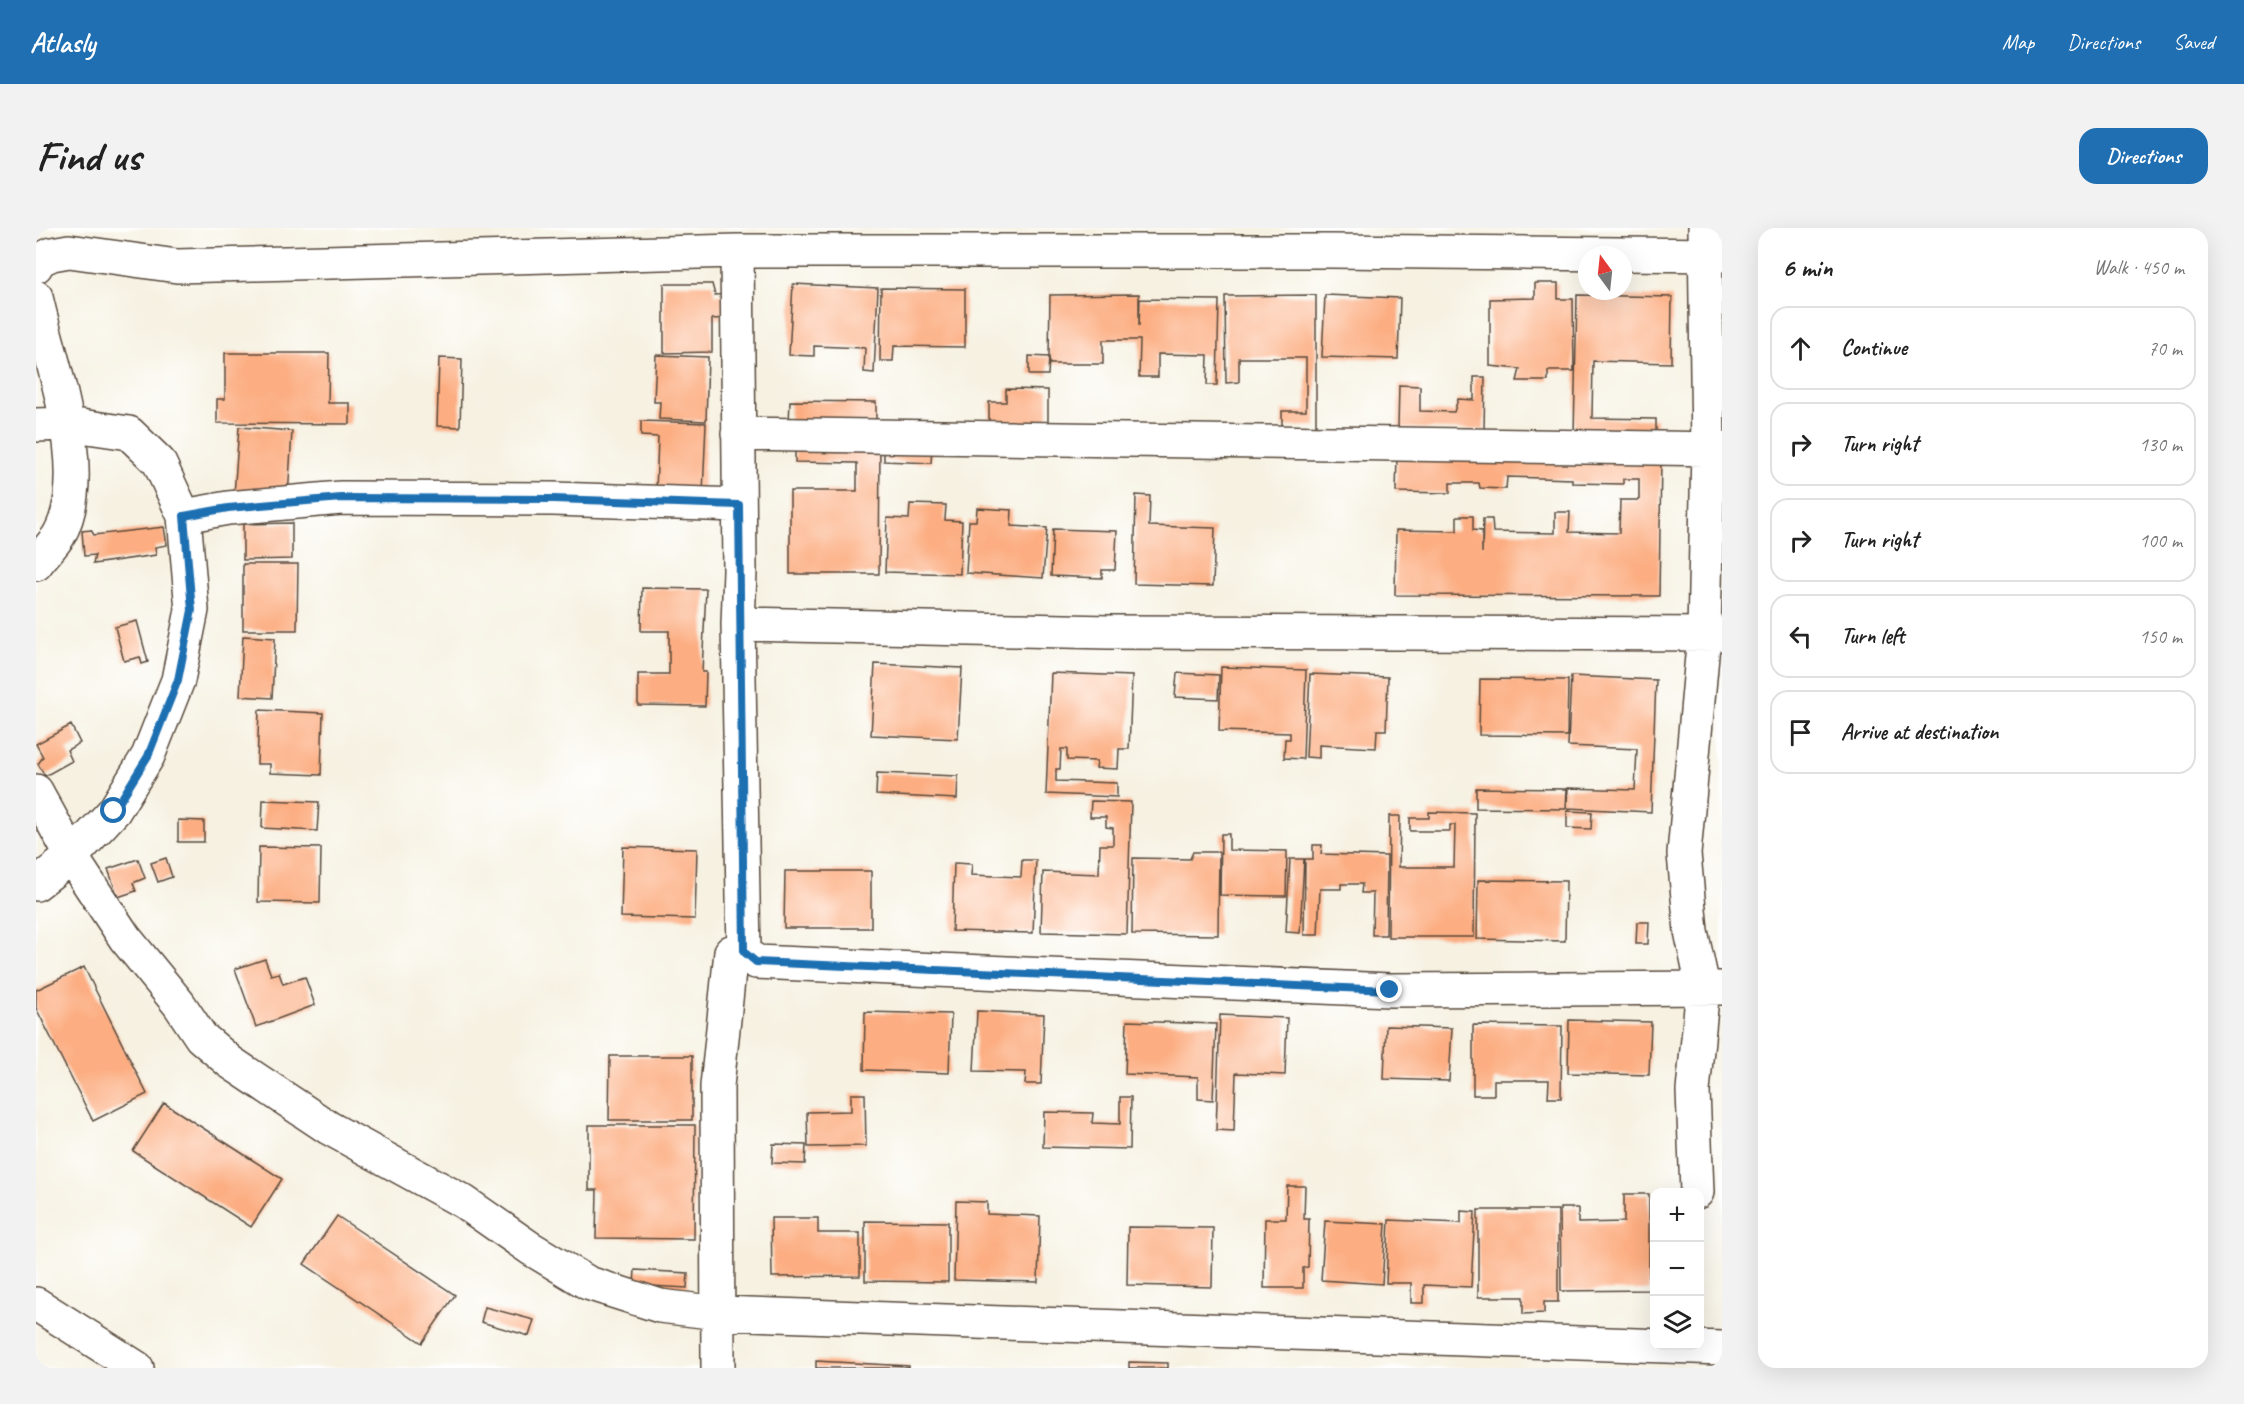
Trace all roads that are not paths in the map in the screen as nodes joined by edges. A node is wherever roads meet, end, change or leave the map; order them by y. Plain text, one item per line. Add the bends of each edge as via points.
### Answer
1 (1710, 246) edge
2 (737, 251) junction
3 (36, 266) edge
4 (36, 297) edge
5 (51, 424) edge
6 (738, 434) junction
7 (1715, 449) edge
8 (739, 505) junction
9 (184, 516) junction
10 (36, 564) edge
11 (738, 624) junction
12 (1713, 634) edge
13 (36, 791) edge
14 (72, 856) junction
15 (36, 884) edge
16 (744, 952) junction
17 (1712, 988) edge
18 (1697, 1188) edge
19 (36, 1304) edge
20 (719, 1313) junction
21 (1722, 1348) edge
22 (1687, 1354) edge
23 (137, 1368) edge
24 (718, 1368) edge

1 - 2 street via 1330,251
1 - 7 street
2 - 3 street via 177,266 69,251 52,254
2 - 6 street
4 - 5 street via 50,346
5 - 9 street via 129,433 159,462
5 - 10 street via 72,489 59,534
6 - 7 street
6 - 8 street
7 - 12 street
8 - 9 street via 341,498
8 - 11 street
9 - 14 street via 192,610 178,680 148,756 114,811
11 - 12 street via 1109,632
11 - 16 street
12 - 17 street via 1684,854 1691,931
13 - 14 street
14 - 15 street
14 - 20 street via 124,938 201,1037 230,1062 329,1128 464,1202 588,1283 660,1306
16 - 17 street via 756,962 1390,990
16 - 20 street via 731,952 717,1086
17 - 18 street via 1693,1091
19 - 23 street
20 - 22 street via 1365,1334
20 - 24 street
21 - 22 street

